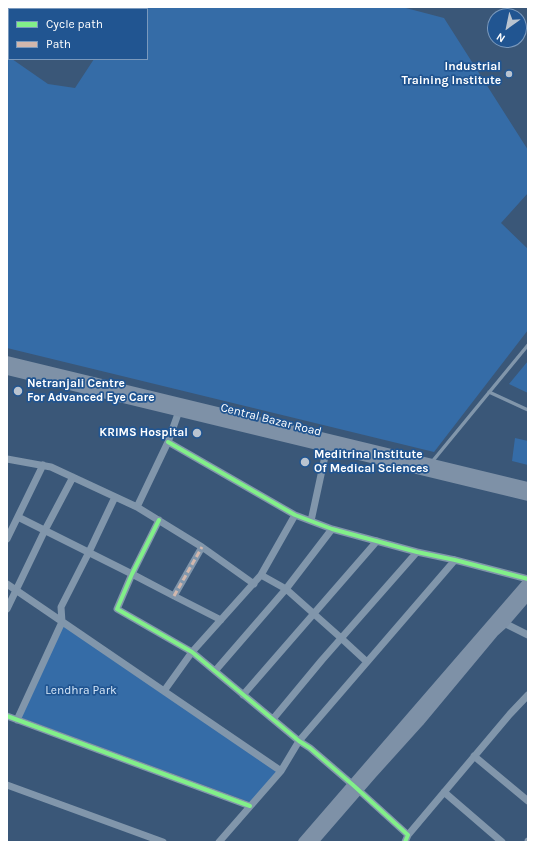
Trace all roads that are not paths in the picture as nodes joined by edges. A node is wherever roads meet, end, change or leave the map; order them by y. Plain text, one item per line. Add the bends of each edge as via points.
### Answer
1 (528, 345) edge
2 (7, 362) edge
3 (7, 370) edge
4 (489, 392) junction
5 (528, 410) edge
6 (179, 411) junction
7 (168, 442) junction
8 (327, 447) junction
9 (7, 459) edge
10 (430, 464) junction
11 (43, 465) junction
12 (73, 477) junction
13 (528, 487) edge
14 (115, 496) junction
15 (528, 496) edge
16 (137, 507) junction
17 (295, 515) junction
18 (18, 517) junction
19 (159, 520) junction
20 (311, 521) junction
21 (332, 529) junction
22 (45, 530) junction
23 (7, 539) edge
24 (377, 541) junction
25 (202, 546) junction
26 (89, 552) junction
27 (417, 552) junction
28 (455, 560) junction
29 (132, 574) junction
30 (261, 575) junction
31 (528, 579) edge
32 (528, 582) edge
33 (7, 584) edge
34 (254, 584) junction
35 (286, 589) junction
36 (16, 590) junction
37 (528, 595) edge
38 (174, 596) junction
39 (7, 609) edge
40 (314, 614) junction
41 (221, 620) junction
42 (62, 622) junction
43 (504, 623) junction
44 (528, 635) edge
45 (341, 638) junction
46 (192, 652) junction
47 (367, 662) junction
48 (215, 671) junction
49 (164, 691) junction
50 (243, 694) junction
51 (528, 695) edge
52 (7, 716) edge
53 (273, 719) junction
54 (17, 720) junction
55 (299, 741) junction
56 (474, 756) junction
57 (281, 771) junction
58 (7, 785) edge
59 (355, 788) junction
60 (444, 792) junction
61 (528, 800) edge
62 (250, 806) junction
63 (408, 835) junction
64 (163, 842) edge
65 (219, 842) edge
66 (303, 842) edge
67 (313, 842) edge
68 (405, 842) edge
69 (502, 842) edge

1 - 4 lane
2 - 10 main road, Central Bazar Road
3 - 6 main road, Central Bazar Road
4 - 5 lane
4 - 10 lane
6 - 7 street
6 - 8 main road, Central Bazar Road
7 - 16 street
7 - 17 street
8 - 15 main road, Central Bazar Road
8 - 20 street
9 - 11 street
10 - 13 main road, Central Bazar Road
11 - 12 street
11 - 18 street
12 - 14 street
12 - 22 street
14 - 16 street
14 - 26 street
16 - 19 street
17 - 20 street
17 - 30 street
18 - 22 street
18 - 23 street
19 - 25 street
19 - 29 street
20 - 21 street
21 - 24 street
21 - 35 street
22 - 26 street
22 - 36 street
24 - 27 street
24 - 40 street
25 - 34 street
25 - 38 street
26 - 29 street
26 - 42 street via 61,607
27 - 28 street
27 - 45 street
28 - 31 street
28 - 47 street
29 - 38 street
29 - 46 street via 118,609
30 - 34 street
30 - 35 street
32 - 59 main road
33 - 36 street
34 - 41 street
35 - 40 street
35 - 48 street
36 - 39 street
36 - 42 street
37 - 43 main road
38 - 41 street
40 - 45 street
40 - 50 street
41 - 46 street
42 - 49 street
42 - 54 street
43 - 44 street
43 - 59 main road via 419,722
45 - 47 street
45 - 53 street
46 - 48 street
46 - 49 street
47 - 55 street
48 - 50 street
49 - 57 street
50 - 53 street
51 - 56 street
52 - 54 street
53 - 55 street
54 - 62 street
55 - 57 street
55 - 59 street
56 - 60 street
56 - 61 street
57 - 62 street
58 - 64 street
59 - 63 street
59 - 66 main road
59 - 67 main road
60 - 63 street
60 - 69 street
62 - 65 street
63 - 68 street

